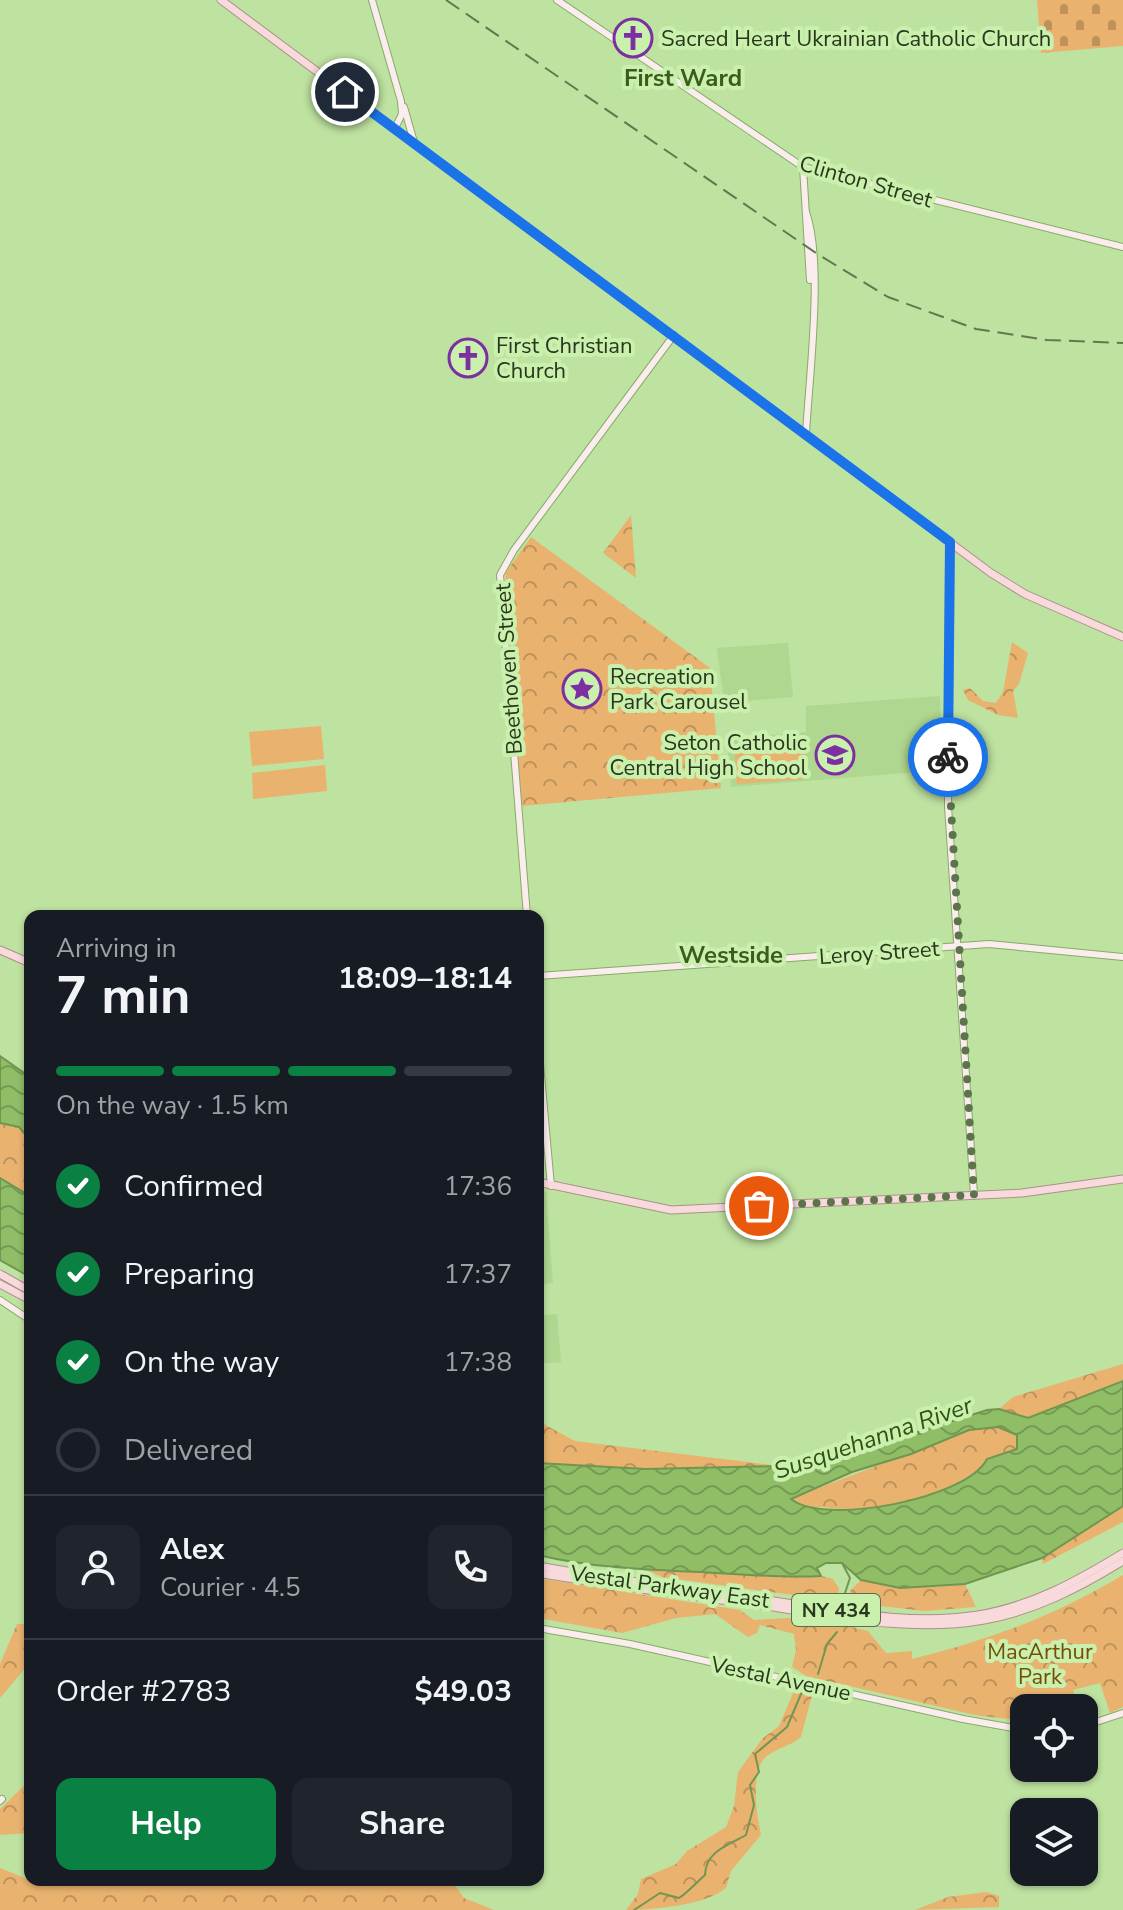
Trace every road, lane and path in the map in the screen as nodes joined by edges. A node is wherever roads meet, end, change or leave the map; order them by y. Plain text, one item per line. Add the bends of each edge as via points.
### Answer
1 (221, 0) edge
2 (372, 0) edge
3 (557, 0) edge
4 (401, 101) junction
5 (395, 128) junction
6 (414, 142) junction
7 (803, 167) junction
8 (1123, 247) edge
9 (674, 335) junction
10 (806, 434) junction
11 (950, 542) junction
12 (1123, 637) edge
13 (527, 910) edge
14 (958, 946) junction
15 (0, 950) edge
16 (1123, 957) edge
17 (24, 960) edge
18 (544, 976) edge
19 (544, 1108) edge
20 (1123, 1179) edge
21 (544, 1184) edge
22 (551, 1186) junction
23 (974, 1195) junction
24 (0, 1274) edge
25 (0, 1284) edge
26 (24, 1288) edge
27 (24, 1297) edge
28 (0, 1300) edge
29 (24, 1316) edge
30 (1123, 1553) edge
31 (1123, 1561) edge
32 (544, 1567) edge
33 (544, 1574) edge
34 (544, 1629) edge
35 (1123, 1713) edge
36 (1098, 1721) edge
37 (1010, 1727) edge

1 - 5 main road
2 - 4 street
3 - 7 street, Clinton Street
4 - 5 street
4 - 6 street
5 - 6 main road
6 - 9 main road
7 - 8 street, Clinton Street
7 - 10 street via 813,287
9 - 10 main road
9 - 13 street, Beethoven Street via 500,575
10 - 11 main road
11 - 12 main road via 1025,594
11 - 14 street via 948,806
14 - 16 street, Leroy Street via 1012,944
14 - 18 street, Leroy Street
14 - 23 street
15 - 17 main road
19 - 22 street
20 - 23 main road
21 - 22 main road
22 - 23 main road via 671,1210
24 - 26 main road
25 - 27 main road
28 - 29 street
30 - 32 main road, Vestal Parkway East / NY 434 via 1032,1601 979,1615 931,1619
31 - 33 main road, Vestal Parkway East / NY 434 via 1027,1609 937,1625 879,1622
34 - 37 street, Vestal Avenue
35 - 36 street

